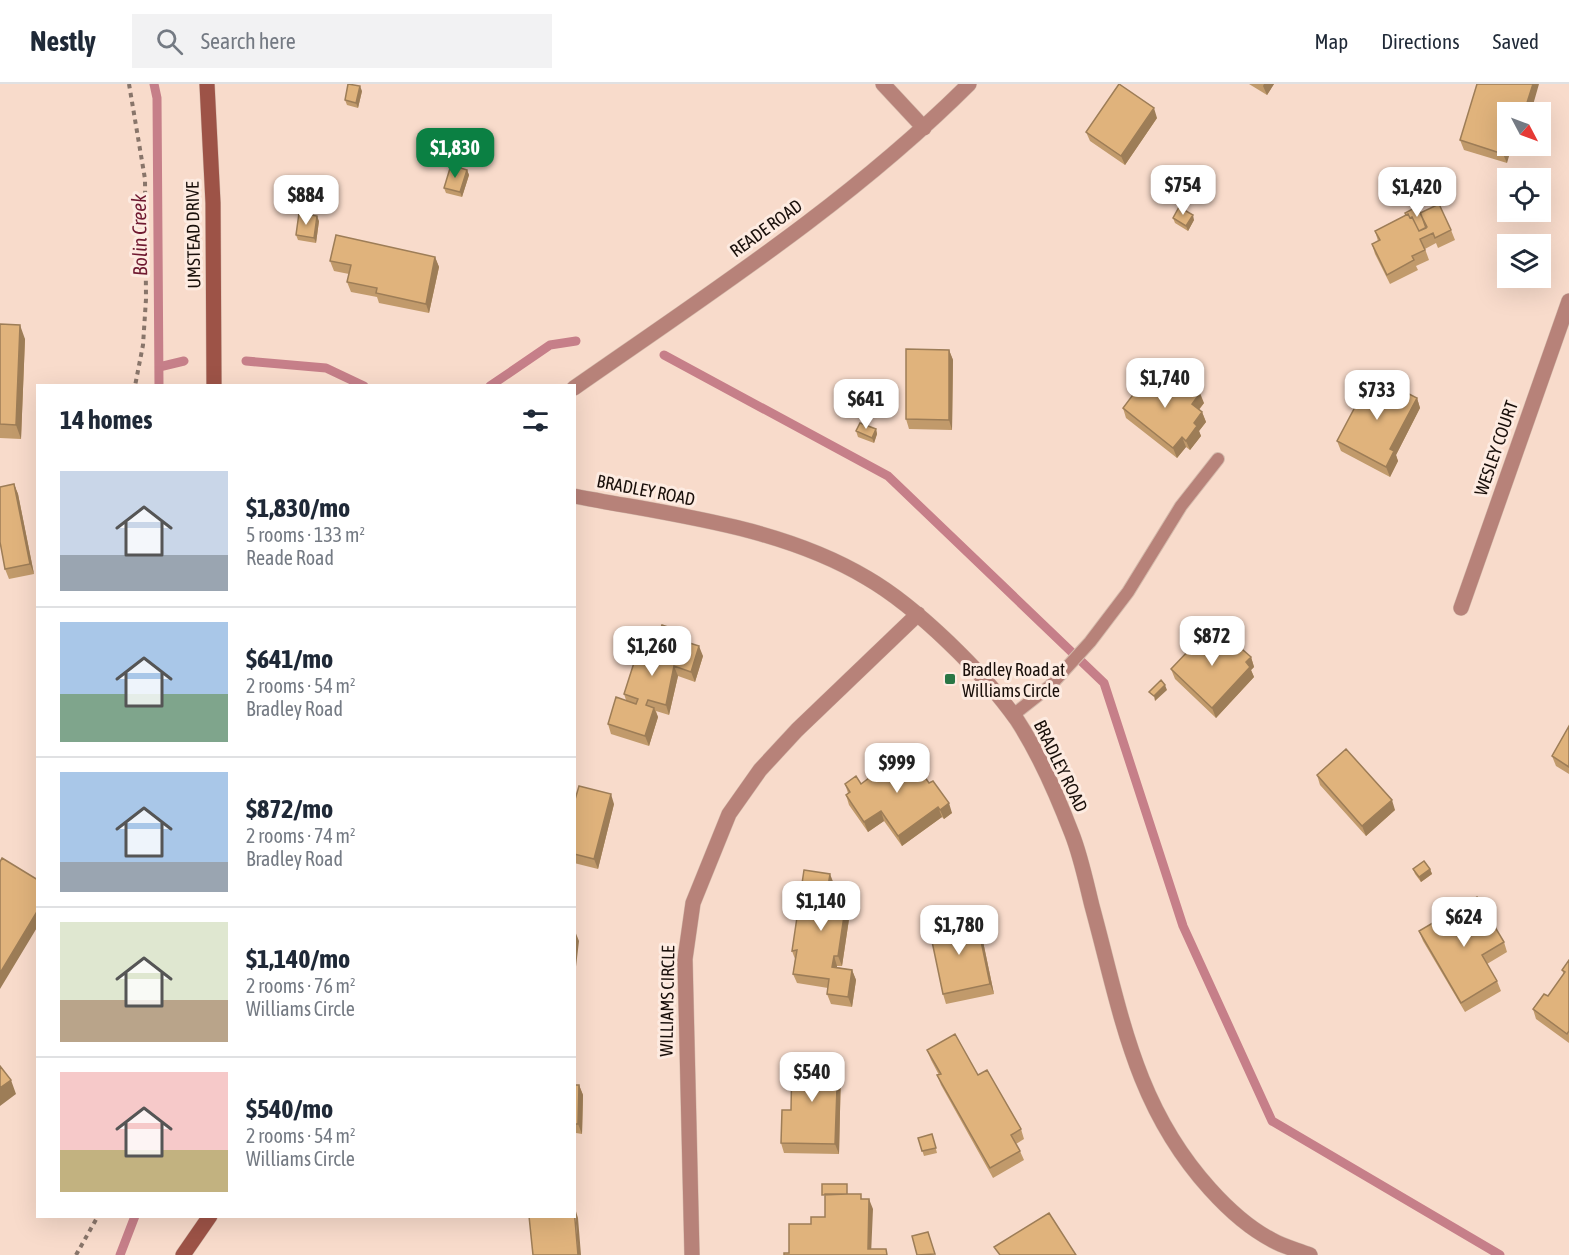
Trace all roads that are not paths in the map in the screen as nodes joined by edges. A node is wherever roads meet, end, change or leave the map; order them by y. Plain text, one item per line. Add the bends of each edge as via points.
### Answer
1 (207, 84) edge
2 (883, 84) edge
3 (969, 84) edge
4 (924, 128) junction
5 (1569, 302) edge
6 (214, 384) edge
7 (576, 387) edge
8 (1218, 459) dead end
9 (576, 496) edge
10 (1461, 608) dead end
11 (918, 614) junction
12 (1013, 716) junction
13 (209, 1218) edge
14 (183, 1255) edge
15 (692, 1255) edge
16 (1310, 1255) edge

1 - 6 street, UMSTEAD DRIVE via 213,203
2 - 4 street
3 - 4 street, READE ROAD
4 - 7 street, READE ROAD via 813,218
5 - 10 street, WESLEY COURT
8 - 12 lane via 1181,506 1128,592 1096,634 1050,686
9 - 11 street, BRADLEY ROAD via 737,528 787,543 867,578
11 - 12 street, BRADLEY ROAD via 968,663
11 - 15 street, WILLIAMS CIRCLE via 760,770 729,814 693,903 685,959
12 - 16 street, BRADLEY ROAD via 1049,778 1074,837 1139,1076 1160,1122 1188,1164 1230,1211 1272,1240
13 - 14 street

